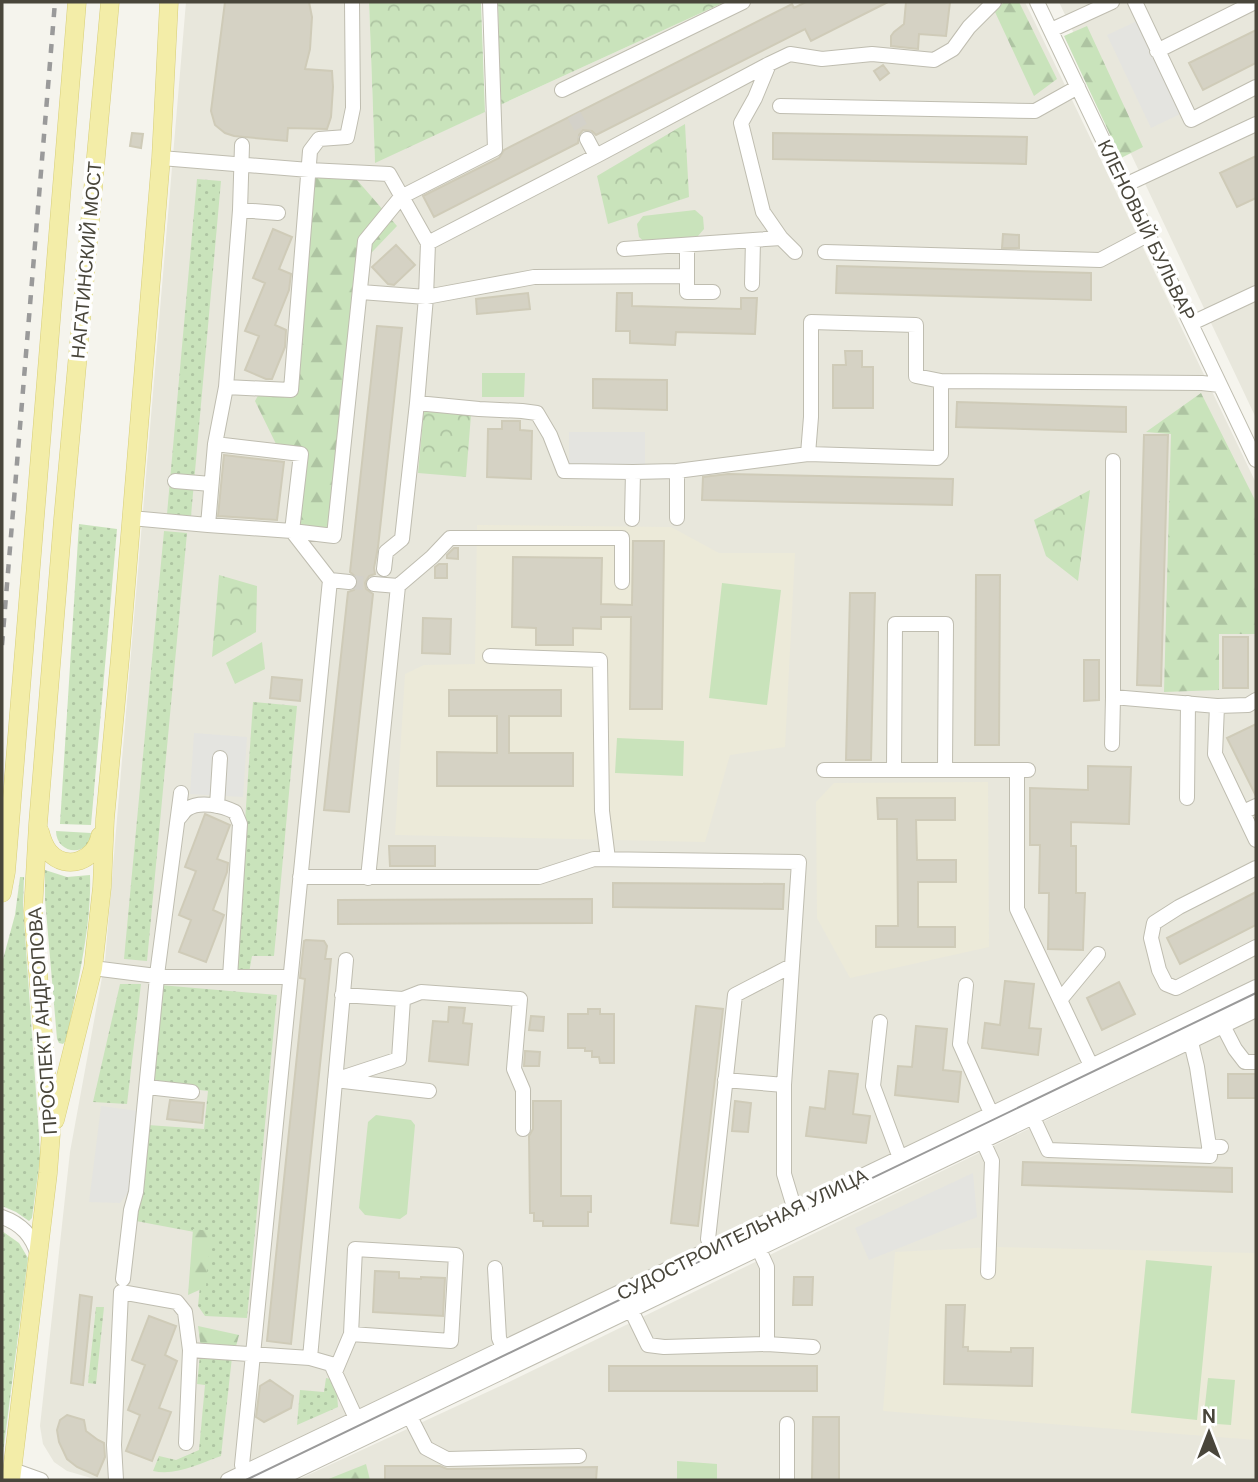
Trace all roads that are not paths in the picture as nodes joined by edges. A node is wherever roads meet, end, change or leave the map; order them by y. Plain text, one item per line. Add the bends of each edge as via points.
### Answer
1 (77, 2) edge
2 (110, 2) edge
3 (352, 2) edge
4 (490, 2) edge
5 (743, 2) edge
6 (994, 2) edge
7 (1037, 2) edge
8 (1112, 2) edge
9 (1135, 2) edge
10 (1255, 2) edge
11 (168, 5) edge
12 (1051, 30) junction
13 (1157, 51) junction
14 (769, 64) junction
15 (1078, 86) junction
16 (1256, 87) edge
17 (562, 90) dead end
18 (780, 106) dead end
19 (1256, 124) edge
20 (587, 139) tunnel mouth
21 (242, 145) dead end
22 (596, 156) junction
23 (161, 158) junction
24 (242, 165) junction
25 (309, 170) junction
26 (1125, 185) junction
27 (401, 197) junction
28 (240, 210) junction
29 (278, 213) dead end
30 (1149, 234) junction
31 (781, 238) junction
32 (753, 240) junction
33 (428, 243) junction
34 (687, 245) junction
35 (624, 249) dead end
36 (795, 252) dead end
37 (825, 252) dead end
38 (687, 276) junction
39 (752, 284) dead end
40 (361, 292) junction
41 (713, 292) dead end
42 (1256, 293) edge
43 (426, 297) junction
44 (1192, 323) junction
45 (941, 381) junction
46 (1220, 385) junction
47 (226, 387) junction
48 (417, 403) junction
49 (215, 444) junction
50 (808, 454) junction
51 (1256, 460) edge
52 (1113, 461) dead end
53 (677, 471) junction
54 (633, 472) junction
55 (175, 481) dead end
56 (211, 484) junction
57 (35, 516) joint
58 (131, 518) junction
59 (677, 518) dead end
60 (63, 519) joint
61 (632, 519) dead end
62 (208, 525) junction
63 (292, 531) junction
64 (384, 569) dead end
65 (330, 580) junction
66 (349, 582) tunnel mouth
67 (622, 582) dead end
68 (374, 584) tunnel mouth
69 (398, 586) junction
70 (490, 656) dead end
71 (1113, 697) junction
72 (1256, 700) edge
73 (1188, 703) junction
74 (1217, 706) junction
75 (1112, 744) dead end
76 (220, 758) dead end
77 (824, 770) dead end
78 (894, 770) junction
79 (945, 770) junction
80 (181, 793) dead end
81 (1187, 798) dead end
82 (217, 806) junction
83 (1250, 809) edge
84 (179, 818) junction
85 (105, 819) junction
86 (38, 824) junction
87 (1256, 840) edge
88 (608, 859) junction
89 (5, 862) edge
90 (1256, 868) edge
91 (300, 877) junction
92 (368, 878) junction
93 (2, 893) edge
94 (1256, 947) edge
95 (1098, 954) dead end
96 (346, 960) dead end
97 (791, 966) junction
98 (93, 968) junction
99 (158, 976) junction
100 (230, 977) junction
101 (290, 977) junction
102 (966, 985) dead end
103 (1256, 987) edge
104 (342, 995) junction
105 (403, 999) junction
106 (1256, 999) edge
107 (1060, 1000) junction
108 (1256, 1010) edge
109 (1219, 1017) junction
110 (880, 1022) dead end
111 (1188, 1031) junction
112 (1256, 1062) edge
113 (1096, 1075) junction
114 (335, 1080) junction
115 (725, 1080) junction
116 (784, 1085) junction
117 (148, 1087) junction
118 (429, 1091) dead end
119 (192, 1092) dead end
120 (1029, 1108) junction
121 (995, 1124) junction
122 (523, 1129) dead end
123 (979, 1132) junction
124 (51, 1133) junction
125 (904, 1168) junction
126 (2, 1217) edge
127 (798, 1219) junction
128 (755, 1239) junction
129 (38, 1257) junction
130 (716, 1258) junction
131 (495, 1268) dead end
132 (988, 1272) dead end
133 (122, 1279) dead end
134 (631, 1310) junction
135 (351, 1334) junction
136 (767, 1344) junction
137 (813, 1347) dead end
138 (503, 1348) junction
139 (190, 1350) junction
140 (253, 1354) junction
141 (310, 1358) junction
142 (335, 1373) junction
143 (405, 1408) junction
144 (787, 1424) dead end
145 (361, 1428) junction
146 (186, 1443) dead end
147 (579, 1457) dead end
148 (282, 1472) edge
149 (12, 1475) edge
150 (249, 1478) edge
151 (41, 1480) edge
152 (116, 1480) edge
153 (228, 1480) edge
154 (787, 1480) edge

1 - 57 main road, НАГАТИНСКИЙ МОСТ
2 - 60 main road, НАГАТИНСКИЙ МОСТ
3 - 25 street via 353,108 347,138 319,139 310,151
4 - 27 street via 495,149
5 - 17 street
6 - 14 street via 953,49 934,60 872,54 822,59 790,54
7 - 12 street, КЛЕНОВЫЙ БУЛЬВАР
8 - 12 street
9 - 13 street
10 - 13 street
11 - 23 main road
12 - 15 street, КЛЕНОВЫЙ БУЛЬВАР
13 - 16 street via 1191,120
14 - 22 street
14 - 31 street via 741,124 763,212
15 - 18 street via 1035,111
15 - 26 street, КЛЕНОВЫЙ БУЛЬВАР
19 - 26 street
20 - 22 street
21 - 24 street
22 - 33 street
23 - 24 street
23 - 58 main road
24 - 25 street
24 - 28 street
25 - 27 street via 388,174
25 - 47 street via 291,390
26 - 30 street, КЛЕНОВЫЙ БУЛЬВАР
27 - 33 street
27 - 40 street via 365,241
28 - 29 street
28 - 47 street
30 - 37 street via 1100,260
30 - 44 street, КЛЕНОВЫЙ БУЛЬВАР
31 - 32 street
31 - 36 street
32 - 34 street
32 - 39 street
33 - 43 street
34 - 35 street
34 - 38 street
38 - 41 street via 687,292
38 - 43 street via 534,277
40 - 43 street
40 - 63 street via 334,536
42 - 44 street
43 - 48 street
44 - 46 street, КЛЕНОВЫЙ БУЛЬВАР
45 - 46 street
45 - 50 street via 941,454 937,458
45 - 50 street via 916,376 916,326 811,322
46 - 51 street, КЛЕНОВЫЙ БУЛЬВАР
47 - 49 street
48 - 54 street via 537,413 564,471
48 - 64 street via 402,539 386,552
49 - 56 street
49 - 63 street via 301,454
50 - 53 street
52 - 71 street
53 - 54 street
53 - 59 street
54 - 61 street
55 - 56 street
56 - 62 street
57 - 89 main road, ПРОСПЕКТ АНДРОПОВА
58 - 62 street
58 - 85 main road
60 - 86 main road, ПРОСПЕКТ АНДРОПОВА
62 - 63 street
63 - 65 street
65 - 66 street
65 - 91 street
67 - 69 street via 622,538 450,538
68 - 69 street
69 - 92 street
70 - 88 street via 600,660 602,820
71 - 73 street
71 - 75 street
72 - 74 street via 1248,705
73 - 74 street
73 - 81 street
74 - 83 street via 1215,754
76 - 82 street
77 - 78 street
78 - 79 street
78 - 79 street via 895,624 946,624
79 - 107 street via 1023,770 1017,909
80 - 84 street
82 - 84 street via 189,807
82 - 100 street via 235,812 240,824
83 - 87 street
84 - 99 street
85 - 86 main road via 97,849 74,862 50,853
85 - 98 main road
86 - 124 main road, ПРОСПЕКТ АНДРОПОВА via 33,911
88 - 92 street via 594,859 539,877
88 - 97 street via 799,862
89 - 93 main road, ПРОСПЕКТ АНДРОПОВА
90 - 94 street via 1154,923 1151,938 1159,970 1166,984 1176,988
91 - 92 street
91 - 101 street
95 - 107 street
96 - 104 street
97 - 115 street via 735,995
97 - 116 street
98 - 99 street
98 - 124 main road
99 - 100 street
99 - 117 street
100 - 101 street
101 - 140 street
102 - 121 street via 960,1044
103 - 109 street, СУДОСТРОИТЕЛЬНАЯ УЛИЦА
104 - 105 street
104 - 114 street
105 - 114 street via 399,1059
105 - 122 street via 421,992 520,999 514,1069 523,1090
106 - 109 street
107 - 113 street
108 - 109 street, СУДОСТРОИТЕЛЬНАЯ УЛИЦА
109 - 111 street, СУДОСТРОИТЕЛЬНАЯ УЛИЦА
109 - 111 street, СУДОСТРОИТЕЛЬНАЯ УЛИЦА
109 - 112 street via 1245,1062
110 - 125 street via 873,1086
111 - 113 street, СУДОСТРОИТЕЛЬНАЯ УЛИЦА
111 - 113 street, СУДОСТРОИТЕЛЬНАЯ УЛИЦА
111 - 120 street via 1215,1146 1210,1156 1048,1150
113 - 120 street, СУДОСТРОИТЕЛЬНАЯ УЛИЦА
113 - 120 street, СУДОСТРОИТЕЛЬНАЯ УЛИЦА
114 - 118 street
114 - 141 street
115 - 116 street
115 - 130 street via 708,1239
116 - 127 street via 784,1174
117 - 119 street
117 - 133 street
120 - 121 street, СУДОСТРОИТЕЛЬНАЯ УЛИЦА
120 - 121 street, СУДОСТРОИТЕЛЬНАЯ УЛИЦА
121 - 123 street, СУДОСТРОИТЕЛЬНАЯ УЛИЦА
121 - 123 street, СУДОСТРОИТЕЛЬНАЯ УЛИЦА
123 - 125 street, СУДОСТРОИТЕЛЬНАЯ УЛИЦА
123 - 125 street, СУДОСТРОИТЕЛЬНАЯ УЛИЦА
123 - 132 street via 992,1161
124 - 129 main road, ПРОСПЕКТ АНДРОПОВА
125 - 127 street, СУДОСТРОИТЕЛЬНАЯ УЛИЦА
125 - 127 street, СУДОСТРОИТЕЛЬНАЯ УЛИЦА
126 - 129 street via 26,1231
127 - 128 street, СУДОСТРОИТЕЛЬНАЯ УЛИЦА
127 - 128 street, СУДОСТРОИТЕЛЬНАЯ УЛИЦА
128 - 130 street, СУДОСТРОИТЕЛЬНАЯ УЛИЦА
128 - 130 street, СУДОСТРОИТЕЛЬНАЯ УЛИЦА
128 - 136 street via 767,1267
129 - 149 main road, ПРОСПЕКТ АНДРОПОВА
130 - 134 street, СУДОСТРОИТЕЛЬНАЯ УЛИЦА
130 - 138 street, СУДОСТРОИТЕЛЬНАЯ УЛИЦА
130 - 143 street
131 - 138 street
134 - 136 street via 648,1345
134 - 143 street, СУДОСТРОИТЕЛЬНАЯ УЛИЦА
135 - 135 street via 451,1342 456,1255 355,1249
135 - 142 street
136 - 137 street
138 - 143 street, СУДОСТРОИТЕЛЬНАЯ УЛИЦА
139 - 140 street
139 - 146 street
139 - 152 street via 185,1312 177,1302 121,1292
140 - 141 street
140 - 150 street via 242,1465
141 - 142 street via 331,1364
142 - 145 street
143 - 145 street, СУДОСТРОИТЕЛЬНАЯ УЛИЦА
143 - 145 street, СУДОСТРОИТЕЛЬНАЯ УЛИЦА
143 - 147 street via 426,1448 447,1459
144 - 154 street
145 - 148 street, СУДОСТРОИТЕЛЬНАЯ УЛИЦА
145 - 148 street, СУДОСТРОИТЕЛЬНАЯ УЛИЦА
148 - 150 street, СУДОСТРОИТЕЛЬНАЯ УЛИЦА
149 - 151 street
150 - 153 street, СУДОСТРОИТЕЛЬНАЯ УЛИЦА

